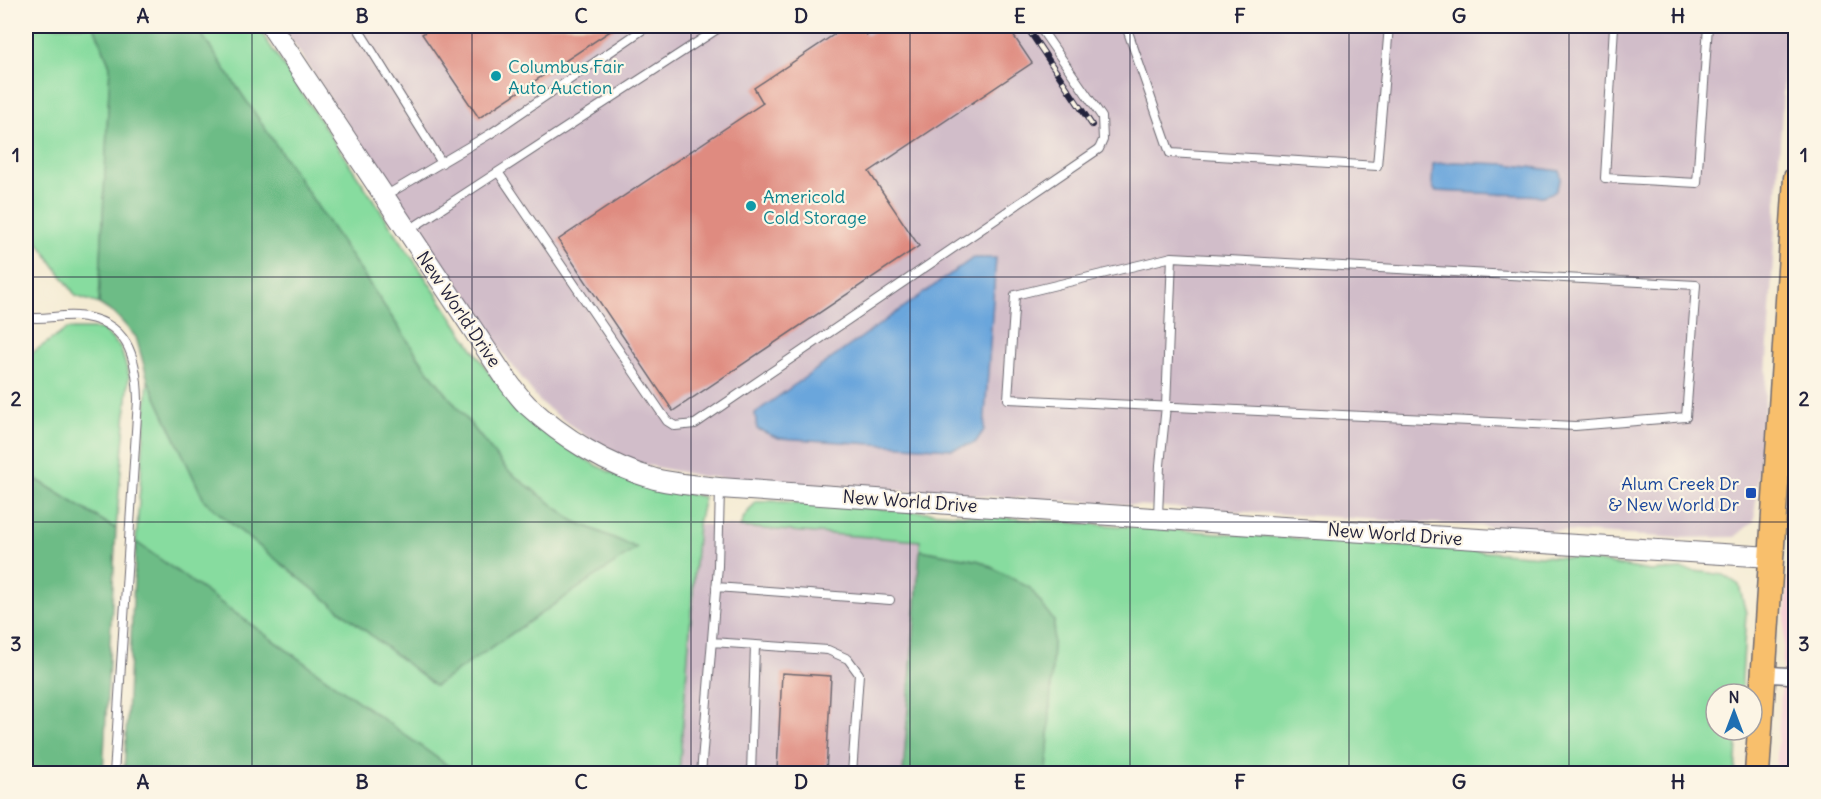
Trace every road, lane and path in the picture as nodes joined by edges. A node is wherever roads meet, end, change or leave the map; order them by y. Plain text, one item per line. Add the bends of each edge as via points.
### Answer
1 (271, 26) edge
2 (648, 26) edge
3 (722, 26) edge
4 (1051, 26) edge
5 (1126, 26) edge
6 (1389, 26) edge
7 (1614, 26) edge
8 (1708, 26) edge
9 (357, 27) edge
10 (1041, 28) edge
11 (442, 163) junction
12 (498, 172) junction
13 (1796, 178) edge
14 (384, 196) junction
15 (407, 231) junction
16 (1173, 257) junction
17 (1792, 296) edge
18 (26, 317) edge
19 (1166, 406) junction
20 (1788, 418) edge
21 (720, 488) junction
22 (1158, 518) junction
23 (1771, 557) junction
24 (716, 587) junction
25 (890, 600) dead end
26 (712, 642) junction
27 (755, 645) junction
28 (1764, 674) junction
29 (1796, 676) edge
30 (114, 774) edge
31 (701, 774) edge
32 (751, 774) edge
33 (852, 774) edge
34 (1757, 774) edge

1 - 14 street, New World Drive
2 - 11 lane
3 - 12 lane
4 - 10 lane
5 - 6 lane via 1170,153 1377,166
7 - 8 lane via 1605,178 1697,183
9 - 11 lane
10 - 12 lane via 1101,117 1103,140 1099,149 695,424 675,426 667,421
11 - 14 lane
12 - 15 lane
13 - 17 main road
14 - 15 street, New World Drive
15 - 21 street, New World Drive via 504,376 526,404 555,428 588,450 655,479
16 - 19 lane
16 - 19 lane via 1016,295 1008,399
16 - 19 lane via 1696,285 1686,417 1575,426
17 - 20 main road
18 - 30 lane via 78,316 107,324 122,337 134,357 138,400
19 - 22 lane
20 - 23 main road
21 - 22 street, New World Drive
21 - 24 lane
22 - 23 street, New World Drive
23 - 28 main road
24 - 25 lane
24 - 26 lane
26 - 27 lane
26 - 31 lane
27 - 32 lane
27 - 33 lane via 828,650 848,659 859,674
28 - 29 street
28 - 34 main road

